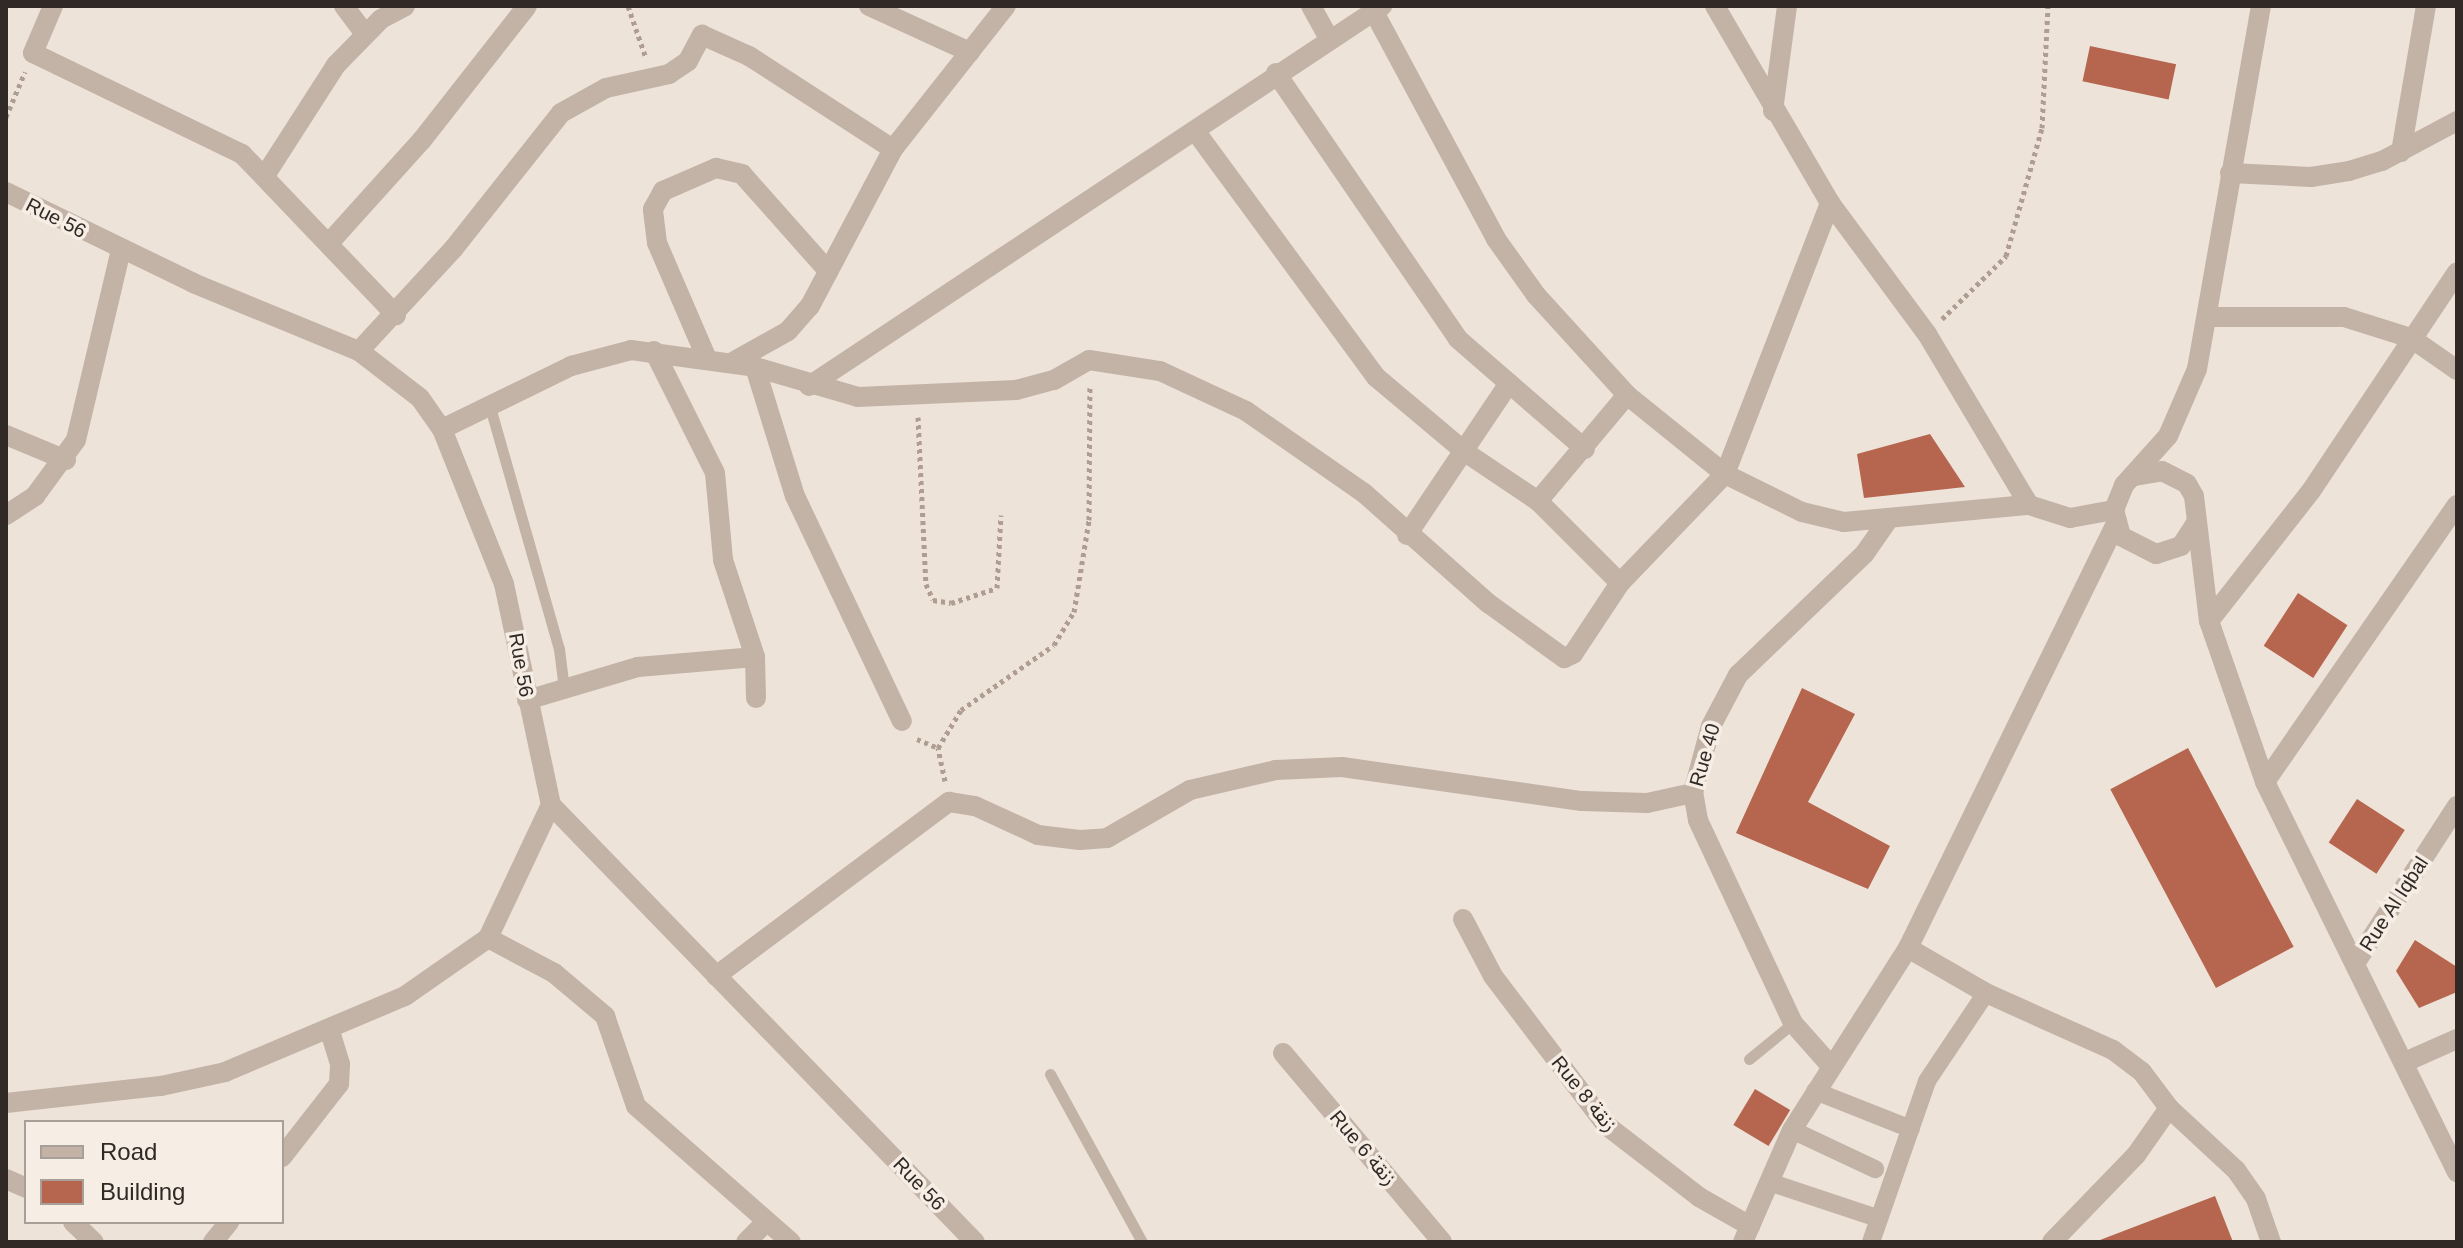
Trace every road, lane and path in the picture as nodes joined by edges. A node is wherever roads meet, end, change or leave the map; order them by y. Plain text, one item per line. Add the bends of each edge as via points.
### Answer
1 (53, 6) edge
2 (344, 6) edge
3 (405, 6) edge
4 (527, 6) edge
5 (628, 6) edge
6 (869, 6) edge
7 (1006, 6) edge
8 (1311, 6) edge
9 (1715, 6) edge
10 (1787, 6) edge
11 (2048, 6) edge
12 (2261, 6) edge
13 (2426, 6) edge
14 (1378, 9) edge
15 (365, 34) junction
16 (1328, 37) junction
17 (970, 52) junction
18 (33, 53) junction
19 (1276, 73) junction
20 (654, 81) junction
21 (1773, 111) junction
22 (6, 117) edge
23 (2457, 121) edge
24 (1196, 132) junction
25 (893, 149) junction
26 (2401, 152) junction
27 (2230, 173) junction
28 (266, 174) junction
29 (6, 192) edge
30 (1830, 203) junction
31 (330, 242) junction
32 (121, 250) junction
33 (828, 271) junction
34 (2457, 272) edge
35 (396, 315) junction
36 (2209, 317) junction
37 (1927, 334) junction
38 (2411, 338) junction
39 (359, 351) junction
40 (654, 351) junction
41 (707, 359) junction
42 (1089, 360) junction
43 (731, 363) junction
44 (755, 367) junction
45 (2457, 370) edge
46 (1509, 383) junction
47 (809, 386) junction
48 (1627, 395) junction
49 (916, 396) junction
50 (490, 407) junction
51 (442, 429) junction
52 (6, 435) edge
53 (2168, 436) junction
54 (1585, 449) junction
55 (1465, 452) junction
56 (66, 460) junction
57 (1725, 474) junction
58 (2135, 476) junction
59 (2176, 476) junction
60 (1538, 501) junction
61 (2029, 505) junction
62 (2457, 505) edge
63 (6, 515) edge
64 (1001, 515) dead end
65 (2115, 517) junction
66 (1887, 522) junction
67 (2196, 523) junction
68 (1407, 535) junction
69 (2131, 545) junction
70 (2169, 552) junction
71 (2201, 576) junction
72 (2093, 580) junction
73 (1620, 583) junction
74 (2209, 621) junction
75 (755, 657) junction
76 (564, 689) junction
77 (756, 698) dead end
78 (527, 700) junction
79 (902, 721) dead end
80 (2265, 782) junction
81 (1693, 793) junction
82 (949, 802) junction
83 (551, 805) junction
84 (2457, 806) edge
85 (1463, 919) dead end
86 (488, 938) junction
87 (1908, 948) junction
88 (2356, 962) junction
89 (716, 976) junction
90 (1986, 993) junction
91 (1793, 1023) junction
92 (330, 1031) junction
93 (2457, 1039) edge
94 (1283, 1053) dead end
95 (1749, 1059) dead end
96 (2405, 1062) junction
97 (1831, 1066) junction
98 (1050, 1074) dead end
99 (1815, 1091) junction
100 (6, 1103) edge
101 (2169, 1108) junction
102 (1911, 1129) junction
103 (1792, 1130) junction
104 (284, 1154) edge
105 (1875, 1169) dead end
106 (2457, 1172) edge
107 (1769, 1182) junction
108 (1877, 1218) junction
109 (765, 1223) junction
110 (75, 1224) edge
111 (227, 1224) edge
112 (1746, 1234) edge
113 (94, 1242) edge
114 (213, 1242) edge
115 (746, 1242) edge
116 (791, 1242) edge
117 (975, 1242) edge
118 (1142, 1242) edge
119 (1442, 1242) edge
120 (1871, 1242) edge
121 (2052, 1242) edge
122 (2271, 1242) edge

1 - 18 street
2 - 15 street
3 - 15 street
4 - 31 street via 440,118
5 - 20 path
6 - 17 street
7 - 17 street
8 - 16 street
9 - 21 street
10 - 21 street
11 - 37 path via 2042,128 2006,256
12 - 27 street
13 - 26 street
14 - 16 street
14 - 48 street via 1496,239 1536,295
15 - 28 street via 314,93
16 - 19 street
17 - 25 street
18 - 22 path
18 - 28 street via 199,130
19 - 24 street
19 - 46 street via 1458,339
20 - 25 street via 688,61 699,37 715,36
20 - 35 street via 606,88 561,113
21 - 30 street
23 - 26 street
24 - 47 street via 974,271
24 - 55 street via 1254,204 1348,346
25 - 33 street
26 - 27 street via 2311,177
27 - 36 street
28 - 31 street
29 - 32 street, Rue 56
30 - 37 street
30 - 57 street
31 - 35 street
32 - 39 street, Rue 56
32 - 56 street via 83,424
33 - 41 street via 742,174 716,168 663,191 653,209 657,243
33 - 43 street via 810,306 788,331
34 - 38 street
35 - 39 street
36 - 38 street via 2344,317
36 - 53 street via 2197,369
37 - 61 street
38 - 45 street
38 - 74 street via 2311,491
39 - 51 street, Rue 56 via 420,398
40 - 41 street
40 - 50 street via 602,356
40 - 75 street via 715,473 723,560
41 - 43 street
42 - 49 street via 1034,386
42 - 68 street via 1160,371 1214,393 1364,493
42 - 82 path via 1089,520 1074,612 1054,645 961,710 938,748
43 - 44 street
44 - 47 street
44 - 79 street via 795,496
46 - 54 street
46 - 55 street
47 - 49 street via 858,397
48 - 54 street
48 - 57 street
49 - 64 path via 926,584 933,600 951,603 997,588
50 - 51 street
50 - 76 lane via 559,649
51 - 78 street, Rue 56 via 504,584
52 - 56 street
53 - 58 street
53 - 59 street
54 - 60 street
55 - 60 street
55 - 68 street
56 - 63 street via 35,496
57 - 66 street via 1802,512 1844,522
57 - 73 street
58 - 59 street
58 - 65 street
59 - 67 street via 2194,496
60 - 73 street
61 - 65 street via 2070,518
61 - 66 street
62 - 80 street
65 - 69 street
65 - 72 street
66 - 81 street, Rue 40 via 1865,553 1738,675 1711,726
67 - 70 street
67 - 71 street
68 - 73 street via 1564,658 1573,654
69 - 70 street
69 - 72 street
70 - 71 street
71 - 74 street
72 - 87 street via 1970,811
74 - 80 street
75 - 76 street via 638,667
75 - 77 street
76 - 78 street
78 - 83 street, Rue 56
80 - 88 street via 2290,842
81 - 82 street via 1647,803 1582,801 1342,767 1276,770 1190,790 1107,838 1080,840 1038,835 975,806
81 - 91 street, Rue 40 via 1698,820
82 - 89 street
83 - 86 street
83 - 89 street, Rue 56
84 - 88 street, Rue Al Iqbal
85 - 112 street, Rue 8 زنقة via 1493,976 1606,1125
86 - 92 street via 405,996
86 - 109 street via 554,973 605,1016 636,1106
87 - 90 street
87 - 97 street
88 - 96 street
89 - 117 street, Rue 56
90 - 101 street via 2113,1050 2142,1072
90 - 102 street via 1927,1081
91 - 95 lane
91 - 97 street, Rue 40
92 - 100 street via 199,1078
92 - 104 street via 340,1064 339,1084
93 - 96 street
94 - 119 street, Rue 6 زنقة
96 - 106 street
97 - 99 street
98 - 118 lane
99 - 102 street
99 - 103 street
101 - 121 street via 2136,1155
101 - 122 street via 2236,1170 2256,1199
102 - 108 street
103 - 105 street
103 - 107 street
107 - 108 street
107 - 112 street
108 - 120 street
109 - 115 street
109 - 116 street
110 - 113 street
111 - 114 street

